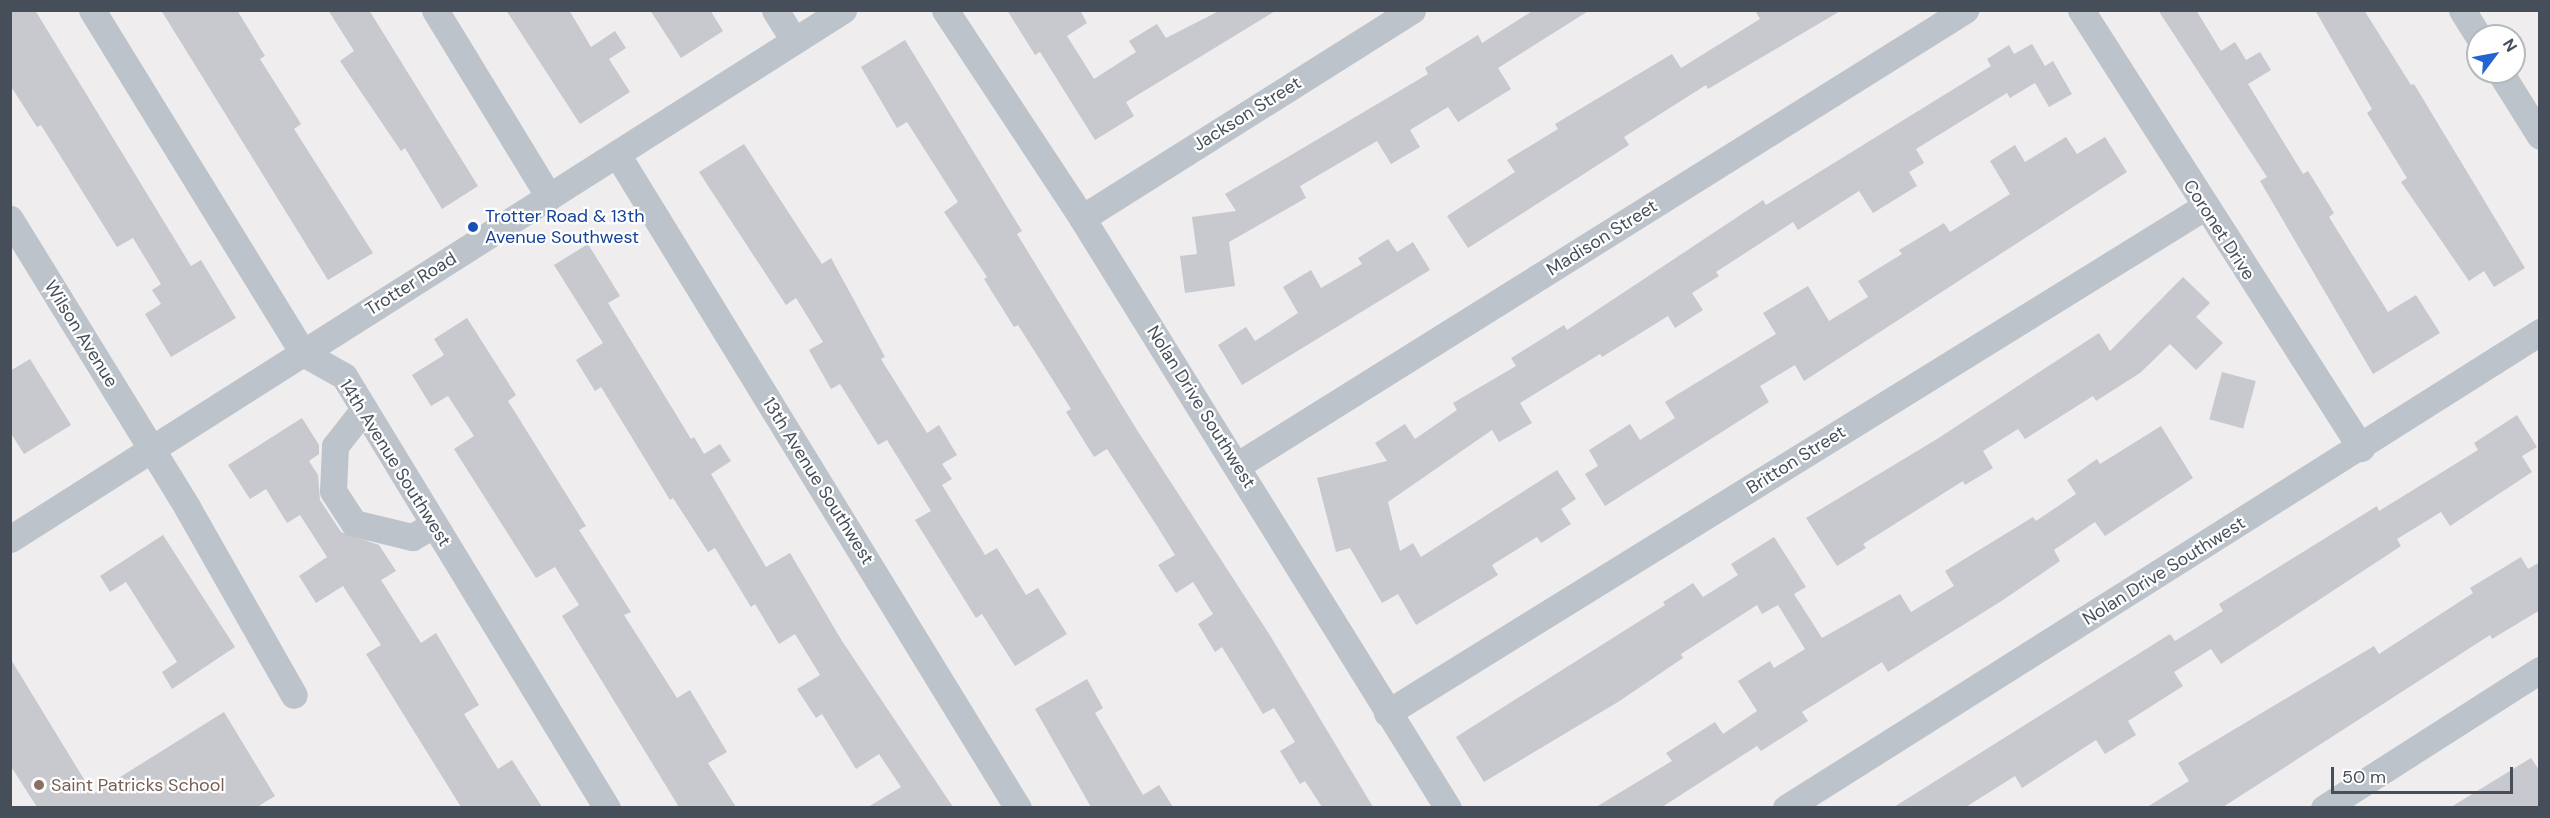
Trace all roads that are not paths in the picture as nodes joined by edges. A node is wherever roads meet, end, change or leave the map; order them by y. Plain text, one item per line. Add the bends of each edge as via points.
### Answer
1 (92, 10) edge
2 (435, 10) edge
3 (775, 10) edge
4 (843, 10) edge
5 (945, 10) edge
6 (1412, 10) edge
7 (1965, 10) edge
8 (2081, 10) edge
9 (2462, 10) edge
10 (2471, 24) edge
11 (794, 41) junction
12 (2508, 84) edge
13 (2540, 136) edge
14 (617, 154) junction
15 (549, 197) junction
16 (2204, 207) junction
17 (1082, 218) junction
18 (10, 219) edge
19 (2540, 332) edge
20 (303, 353) junction
21 (364, 409) junction
22 (2361, 448) junction
23 (152, 449) junction
24 (1238, 465) junction
25 (434, 525) junction
26 (10, 539) edge
27 (2540, 670) edge
28 (294, 695) dead end
29 (1387, 713) junction
30 (607, 807) edge
31 (1018, 807) edge
32 (1448, 807) edge
33 (1786, 807) edge
34 (2324, 807) edge

1 - 20 street, 14th Avenue Southwest
2 - 15 street
3 - 11 street
4 - 11 street, Trotter Road
5 - 17 street, Nolan Drive Southwest
6 - 17 street, Jackson Street
7 - 24 street, Madison Street
8 - 16 street, Coronet Drive
9 - 10 street
11 - 14 street, Trotter Road
12 - 13 street
14 - 15 street, Trotter Road
14 - 31 street, 13th Avenue Southwest
15 - 20 street, Trotter Road
16 - 22 street, Coronet Drive
16 - 29 street, Britton Street
17 - 24 street, Nolan Drive Southwest
18 - 23 street, Wilson Avenue
19 - 22 street, Nolan Drive Southwest
20 - 21 street, 14th Avenue Southwest via 344,376
20 - 23 street, Trotter Road
21 - 25 street, 14th Avenue Southwest
21 - 25 street via 335,446 333,491 354,523 412,537
22 - 33 street, Nolan Drive Southwest
23 - 26 street, Trotter Road
23 - 28 street, Wilson Avenue
24 - 29 street, Nolan Drive Southwest
25 - 30 street, 14th Avenue Southwest
27 - 34 street
29 - 32 street, Nolan Drive Southwest

